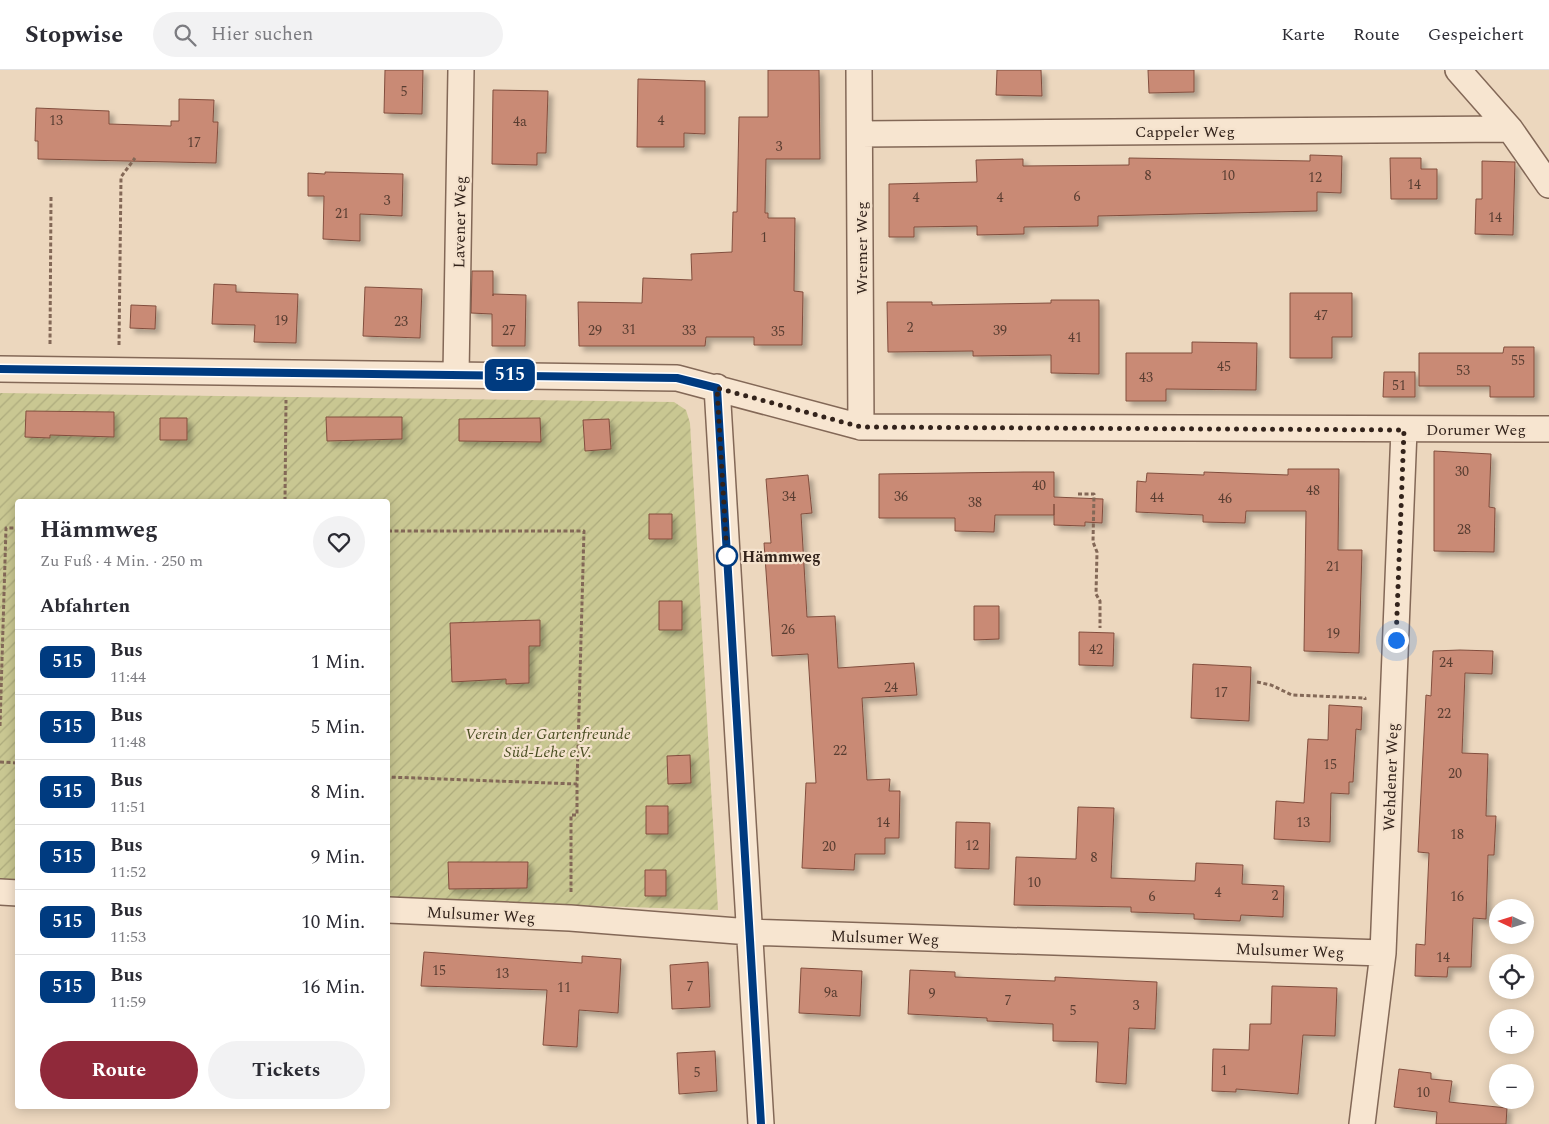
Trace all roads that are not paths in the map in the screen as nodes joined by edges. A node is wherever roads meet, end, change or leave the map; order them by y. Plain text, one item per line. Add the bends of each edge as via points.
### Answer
1 (461, 70) edge
2 (860, 70) edge
3 (1458, 70) edge
4 (1510, 129) junction
5 (860, 134) junction
6 (1549, 185) edge
7 (0, 369) edge
8 (456, 375) junction
9 (717, 388) junction
10 (861, 427) junction
11 (1549, 429) edge
12 (1404, 430) junction
13 (0, 892) edge
14 (15, 893) edge
15 (390, 910) edge
16 (750, 932) junction
17 (1383, 953) junction
18 (761, 1124) edge
19 (1362, 1124) edge

1 - 8 street, Lavener Weg
2 - 5 street, Wremer Weg
3 - 4 street
4 - 5 street, Cappeler Weg
4 - 6 street
5 - 10 street, Wremer Weg
7 - 8 street, Dorumer Weg
8 - 9 street, Dorumer Weg via 677,378
9 - 10 street, Dorumer Weg
9 - 16 street
10 - 12 street, Dorumer Weg
11 - 12 street, Dorumer Weg
12 - 17 street, Wehdener Weg
13 - 14 street
15 - 16 street, Mulsumer Weg via 570,918
16 - 17 street, Mulsumer Weg
16 - 18 street
17 - 19 street, Wehdener Weg

